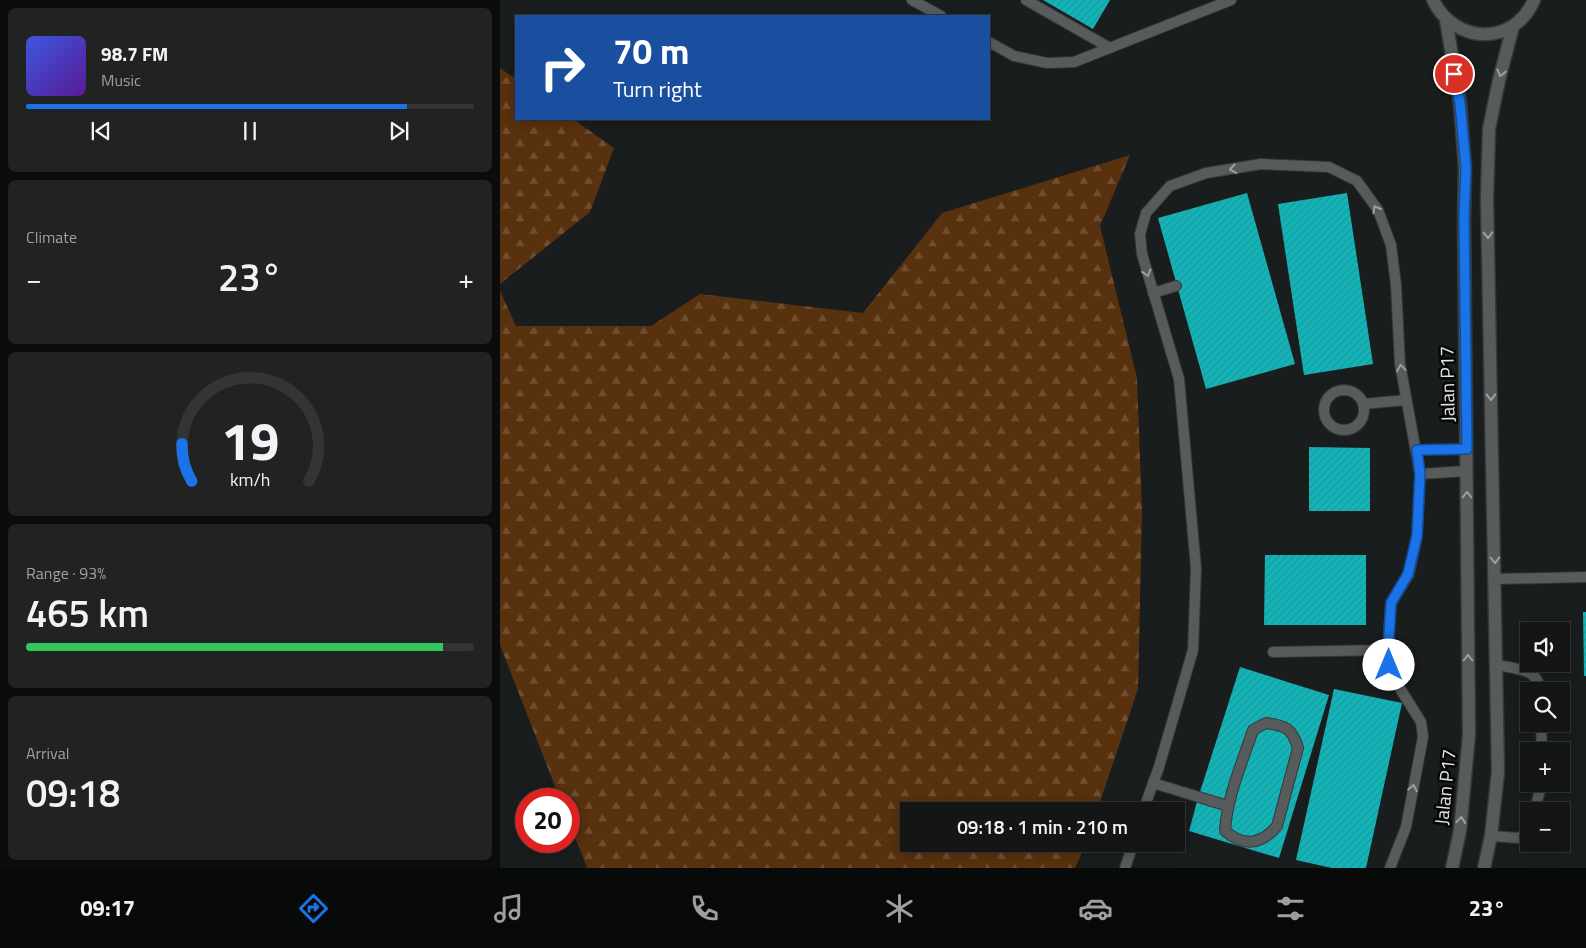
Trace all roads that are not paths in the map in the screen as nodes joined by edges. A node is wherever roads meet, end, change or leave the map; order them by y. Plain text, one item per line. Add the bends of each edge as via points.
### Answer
1 (912, 0) edge
2 (1026, 0) edge
3 (1231, 0) edge
4 (1433, 0) edge
5 (1534, 0) edge
6 (940, 15) edge
7 (1446, 20) junction
8 (1513, 26) junction
9 (990, 43) edge
10 (1110, 48) junction
11 (1176, 286) dead end
12 (1153, 293) junction
13 (1406, 400) junction
14 (1363, 404) junction
15 (1467, 449) junction
16 (1417, 450) junction
17 (1467, 471) junction
18 (1420, 474) junction
19 (1586, 577) edge
20 (1496, 579) junction
21 (1388, 650) junction
22 (1273, 652) dead end
23 (1496, 665) junction
24 (1539, 682) edge
25 (1153, 783) junction
26 (1146, 802) edge
27 (1228, 806) junction
28 (1491, 836) junction
29 (1520, 837) edge
30 (1130, 852) edge
31 (1125, 868) edge
32 (1390, 868) edge
33 (1452, 868) edge
34 (1484, 868) edge

1 - 6 lane
2 - 10 lane
3 - 10 lane
4 - 7 street
5 - 8 street
7 - 8 street via 1461,30 1478,34 1496,33
7 - 15 street, Jalan P17 via 1460,103 1466,168
8 -> 20 street via 1489,129 1487,190
9 - 10 lane via 1014,56 1048,62 1074,62
11 - 12 lane
13 -> 12 lane via 1400,364 1391,245 1378,210 1357,181 1329,167 1261,164 1206,173 1170,186 1146,213 1140,234
12 - 25 lane via 1179,379 1196,568 1193,650
13 - 14 lane
13 - 16 lane
14 - 14 lane via 1363,418 1347,431 1333,428 1324,417 1328,397 1340,390 1355,393
15 - 16 lane
15 - 17 street, Jalan P17
16 - 18 lane
17 - 18 lane
33 -> 17 street, Jalan P17 via 1460,831 1469,735
18 - 21 lane via 1417,536 1408,574 1391,603
19 - 20 lane
20 - 23 street
21 - 22 lane
32 -> 21 lane via 1406,827 1423,737 1421,722 1389,665
23 - 24 lane via 1533,674
23 - 28 street via 1498,772
25 - 26 lane
25 - 27 lane
27 - 27 lane via 1253,730 1266,723 1284,726 1295,735 1298,748 1277,826 1261,840 1249,842 1232,837 1225,831
28 - 29 lane
28 - 34 street
30 - 31 lane

